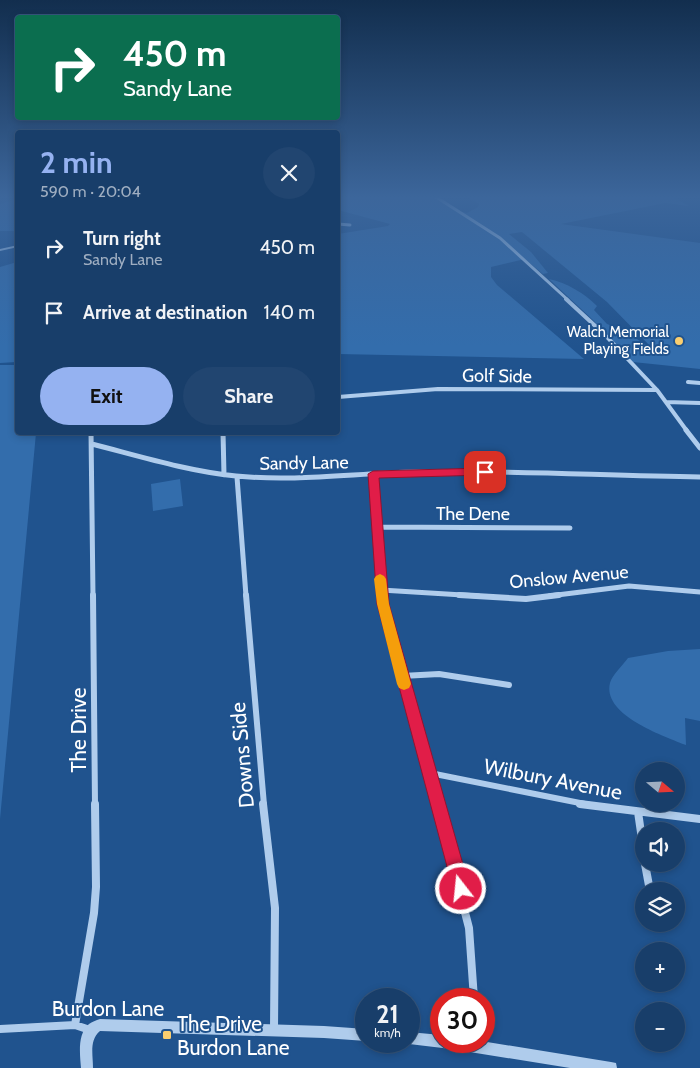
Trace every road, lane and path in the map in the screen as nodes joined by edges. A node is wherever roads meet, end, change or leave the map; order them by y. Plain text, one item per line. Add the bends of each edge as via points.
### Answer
1 (14, 247) edge
2 (510, 247) edge
3 (0, 250) edge
4 (688, 382) dead end
5 (700, 382) edge
6 (657, 390) junction
7 (340, 397) edge
8 (666, 402) junction
9 (700, 403) edge
10 (91, 435) edge
11 (223, 435) edge
12 (92, 444) junction
13 (700, 448) edge
14 (373, 474) junction
15 (224, 475) junction
16 (236, 477) junction
17 (700, 477) edge
18 (377, 527) junction
19 (570, 528) dead end
20 (381, 590) junction
21 (700, 592) edge
22 (402, 676) junction
23 (509, 685) dead end
24 (429, 775) junction
25 (635, 812) edge
26 (638, 812) joint
27 (700, 819) edge
28 (639, 822) edge
29 (473, 988) edge
30 (75, 1026) junction
31 (0, 1029) edge
32 (90, 1030) junction
33 (274, 1031) junction
34 (355, 1035) edge
35 (495, 1047) edge
36 (87, 1068) edge
37 (611, 1068) edge

1 - 3 street
2 - 6 street via 605,335
4 - 5 street
6 - 7 street, Golf Side via 438,389
6 - 8 street
8 - 9 street
8 - 13 street
10 - 12 street, The Drive
11 - 15 street
12 - 15 street, Sandy Lane
12 - 30 street, The Drive via 96,886
14 - 16 street, Sandy Lane via 306,479
14 - 17 street, Sandy Lane via 485,472
14 - 18 street
15 - 16 street, Sandy Lane
16 - 33 street, Downs Side via 259,763 275,908
18 - 19 street, The Dene
18 - 20 street
20 - 21 street, Onslow Avenue via 526,599 630,586
20 - 22 street
22 - 23 street via 439,674
22 - 24 street
24 - 25 street, Wilbury Avenue
24 - 29 street via 467,917
26 - 27 street, Wilbury Avenue
26 - 28 street
30 - 31 street, Burdon Lane
30 - 32 street, Burdon Lane
32 - 33 street, Burdon Lane via 100,1026
32 - 36 street
33 - 34 street, Burdon Lane
35 - 37 street

